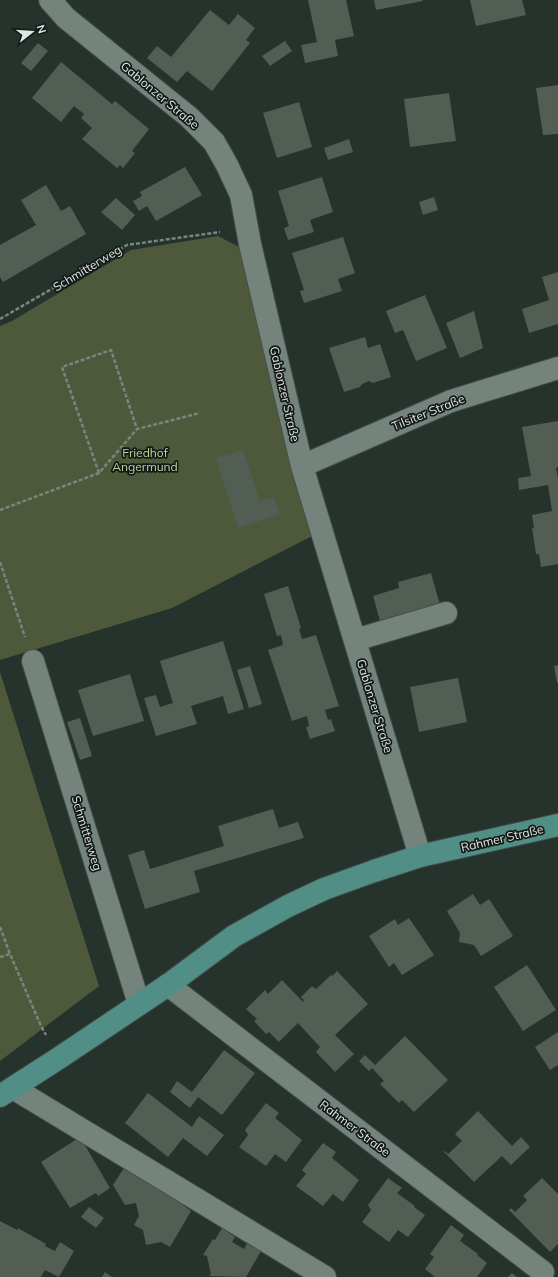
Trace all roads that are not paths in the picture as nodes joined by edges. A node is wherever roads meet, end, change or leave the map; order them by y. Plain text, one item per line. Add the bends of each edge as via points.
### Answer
1 (50, 0) edge
2 (558, 368) edge
3 (302, 466) junction
4 (446, 613) dead end
5 (355, 640) junction
6 (33, 662) road end
7 (558, 825) edge
8 (420, 856) junction
9 (168, 985) junction
10 (139, 1004) junction
11 (6, 1092) edge
12 (543, 1272) dead end
13 (325, 1277) edge

1 - 3 street, Gablonzer Straße via 66,18 189,117 214,142 227,166 241,196
2 - 3 street, Tilsiter Straße via 451,401
3 - 5 street, Gablonzer Straße
4 - 5 street
5 - 8 street, Gablonzer Straße
6 - 10 street, Schmitterweg
7 - 8 main road, Rahmer Straße
8 - 9 main road, Rahmer Straße via 324,889 288,906 234,936
9 - 10 main road, Rahmer Straße
9 - 12 street, Rahmer Straße
10 - 11 main road, Rahmer Straße
11 - 13 street, Rahmer Straße

